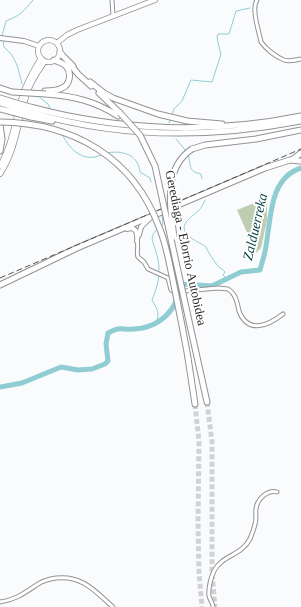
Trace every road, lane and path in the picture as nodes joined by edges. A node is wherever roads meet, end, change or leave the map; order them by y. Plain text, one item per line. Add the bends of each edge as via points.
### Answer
1 (112, 0) edge
2 (154, 0) edge
3 (257, 0) edge
4 (113, 16) junction
5 (0, 38) edge
6 (57, 43) junction
7 (39, 46) junction
8 (60, 52) junction
9 (301, 59) edge
10 (43, 60) junction
11 (54, 60) junction
12 (70, 64) junction
13 (82, 75) dead end
14 (90, 82) dead end
15 (0, 87) edge
16 (46, 93) junction
17 (0, 98) edge
18 (0, 104) edge
19 (14, 108) junction
20 (0, 109) edge
21 (33, 113) junction
22 (119, 114) junction
23 (301, 116) edge
24 (301, 121) edge
25 (0, 123) edge
26 (245, 124) junction
27 (301, 130) edge
28 (0, 151) edge
29 (300, 158) edge
30 (0, 166) edge
31 (0, 174) edge
32 (150, 217) junction
33 (107, 235) junction
34 (137, 241) junction
35 (175, 258) junction
36 (0, 285) edge
37 (283, 314) dead end
38 (207, 402) tunnel mouth
39 (195, 404) tunnel mouth
40 (277, 492) dead end
41 (0, 602) edge
42 (114, 607) edge
43 (213, 607) edge

1 - 4 street
2 - 4 main road
3 - 9 street via 255,12 264,45 285,60
4 - 6 main road via 77,30
5 - 7 street
6 - 7 main road via 47,40
6 - 8 main road
7 - 10 main road
8 - 11 main road
8 - 12 highway
10 - 11 main road
10 - 30 main road via 29,77 10,143
10 - 31 main road via 28,90 15,141
11 - 16 highway via 67,67 70,79 61,89
12 - 13 highway
12 - 22 highway
14 - 26 highway via 113,98 158,114 188,121
15 - 16 highway, bridge
16 - 22 highway via 89,101
17 - 19 highway
18 - 19 highway
19 - 20 highway
19 - 21 highway, bridge
19 - 21 highway, bridge
21 - 24 highway via 102,128 159,132 216,132 271,127
21 - 26 highway via 136,126 186,128
22 - 35 highway, Gerediaga - Elorrio Autobidea, bridge via 140,135 153,159
23 - 26 highway
25 - 28 highway
25 - 39 highway, Gerediaga - Elorrio Autobidea, bridge via 43,126 78,138 112,160 136,184 160,228 176,293
27 - 35 highway, bridge via 256,140 205,145 192,149 179,162 172,180 170,208
29 - 32 highway via 265,168
32 - 33 highway
32 - 34 street via 141,227
33 - 34 street via 132,228 137,233
33 - 36 highway
34 - 37 street, bridge via 138,258 148,269 169,279 172,291 176,293 228,289 235,296 245,320 257,326 262,326
35 - 38 highway, Gerediaga - Elorrio Autobidea, bridge
40 - 43 street via 268,491 258,503 256,524 245,547 225,559 214,571 209,593
41 - 42 street via 25,594 47,579 63,577 79,580

